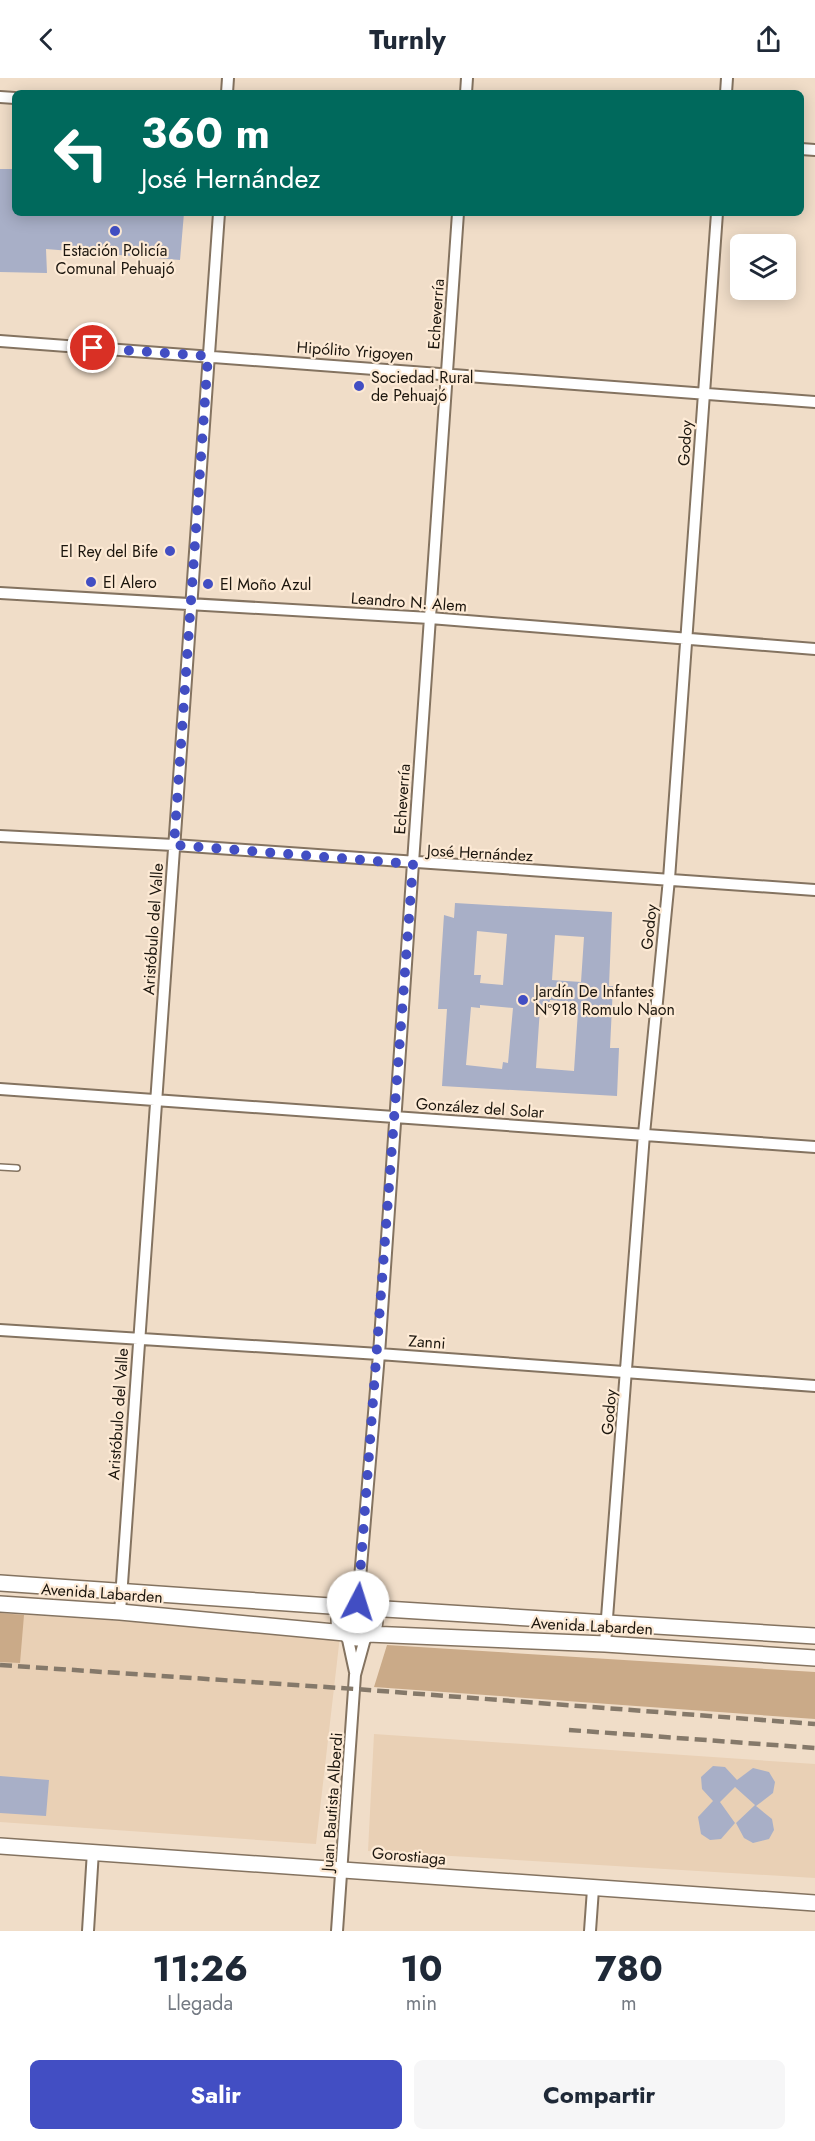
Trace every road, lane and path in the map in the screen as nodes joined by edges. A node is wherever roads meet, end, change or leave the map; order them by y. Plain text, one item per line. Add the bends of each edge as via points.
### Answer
1 (219, 216) edge
2 (458, 216) edge
3 (717, 216) edge
4 (0, 341) edge
5 (208, 356) junction
6 (447, 373) junction
7 (704, 395) junction
8 (815, 402) edge
9 (0, 593) edge
10 (191, 603) junction
11 (430, 618) junction
12 (686, 640) junction
13 (815, 649) edge
14 (0, 836) edge
15 (174, 845) junction
16 (413, 864) junction
17 (669, 879) junction
18 (815, 890) edge
19 (0, 1089) edge
20 (155, 1100) junction
21 (395, 1117) junction
22 (644, 1134) junction
23 (815, 1147) edge
24 (0, 1167) edge
25 (17, 1168) dead end
26 (0, 1330) edge
27 (138, 1338) junction
28 (379, 1354) junction
29 (627, 1372) junction
30 (815, 1386) edge
31 (0, 1583) edge
32 (122, 1590) junction
33 (0, 1604) edge
34 (358, 1606) junction
35 (120, 1612) junction
36 (607, 1624) junction
37 (346, 1634) junction
38 (367, 1635) junction
39 (815, 1636) edge
40 (605, 1644) junction
41 (815, 1658) edge
42 (356, 1676) junction
43 (0, 1846) edge
44 (93, 1851) junction
45 (342, 1868) junction
46 (593, 1889) junction
47 (815, 1904) edge
48 (87, 1931) edge
49 (337, 1931) edge
50 (590, 1931) edge

1 - 5 street, Aristóbulo del Valle
2 - 6 street, Echeverría
3 - 7 street, Godoy
4 - 5 street, Hipólito Yrigoyen
5 - 6 street, Hipólito Yrigoyen
5 - 10 street, Aristóbulo del Valle
6 - 7 street, Hipólito Yrigoyen
6 - 11 street, Echeverría
7 - 8 street, Hipólito Yrigoyen
7 - 12 street, Godoy
9 - 10 street, Leandro N. Alem
10 - 11 street, Leandro N. Alem
10 - 15 street, Aristóbulo del Valle
11 - 12 street, Leandro N. Alem
11 - 16 street, Echeverría
12 - 13 street, Leandro N. Alem
12 - 17 street, Godoy
14 - 15 street, José Hernández
15 - 16 street, José Hernández
15 - 20 street, Aristóbulo del Valle
16 - 17 street, José Hernández
16 - 21 street, Echeverría
17 - 18 street, José Hernández
17 - 22 street, Godoy
19 - 20 street, González del Solar
20 - 21 street, González del Solar
20 - 27 street, Aristóbulo del Valle
21 - 22 street, González del Solar
21 - 28 street, Echeverría
22 - 23 street, González del Solar
22 - 29 street, Godoy
24 - 25 lane
26 - 27 street, Zanni
27 - 28 street, Zanni
27 - 32 street, Aristóbulo del Valle
28 - 29 street, Zanni
28 - 34 street, Echeverría
29 - 30 street, Zanni
29 - 36 street, Godoy
31 - 32 main road, Avenida Labarden
32 - 34 main road, Avenida Labarden
32 - 35 street, Aristóbulo del Valle
33 - 35 main road, Avenida Labarden
34 - 36 main road, Avenida Labarden
34 - 37 main road via 339,1620
34 - 38 main road via 374,1621
35 - 37 main road, Avenida Labarden
36 - 39 main road, Avenida Labarden
36 - 40 street, Godoy
37 - 38 main road via 356,1638
37 - 42 street, Juan Bautista Alberdi
38 - 40 main road, Avenida Labarden
38 - 42 street, Juan Bautista Alberdi
40 - 41 main road, Avenida Labarden
42 - 45 street, Juan Bautista Alberdi
43 - 44 main road, Gorostiaga
44 - 45 main road, Gorostiaga
44 - 48 street
45 - 46 main road, Gorostiaga
45 - 49 street, Juan Bautista Alberdi
46 - 47 main road, Gorostiaga
46 - 50 street

